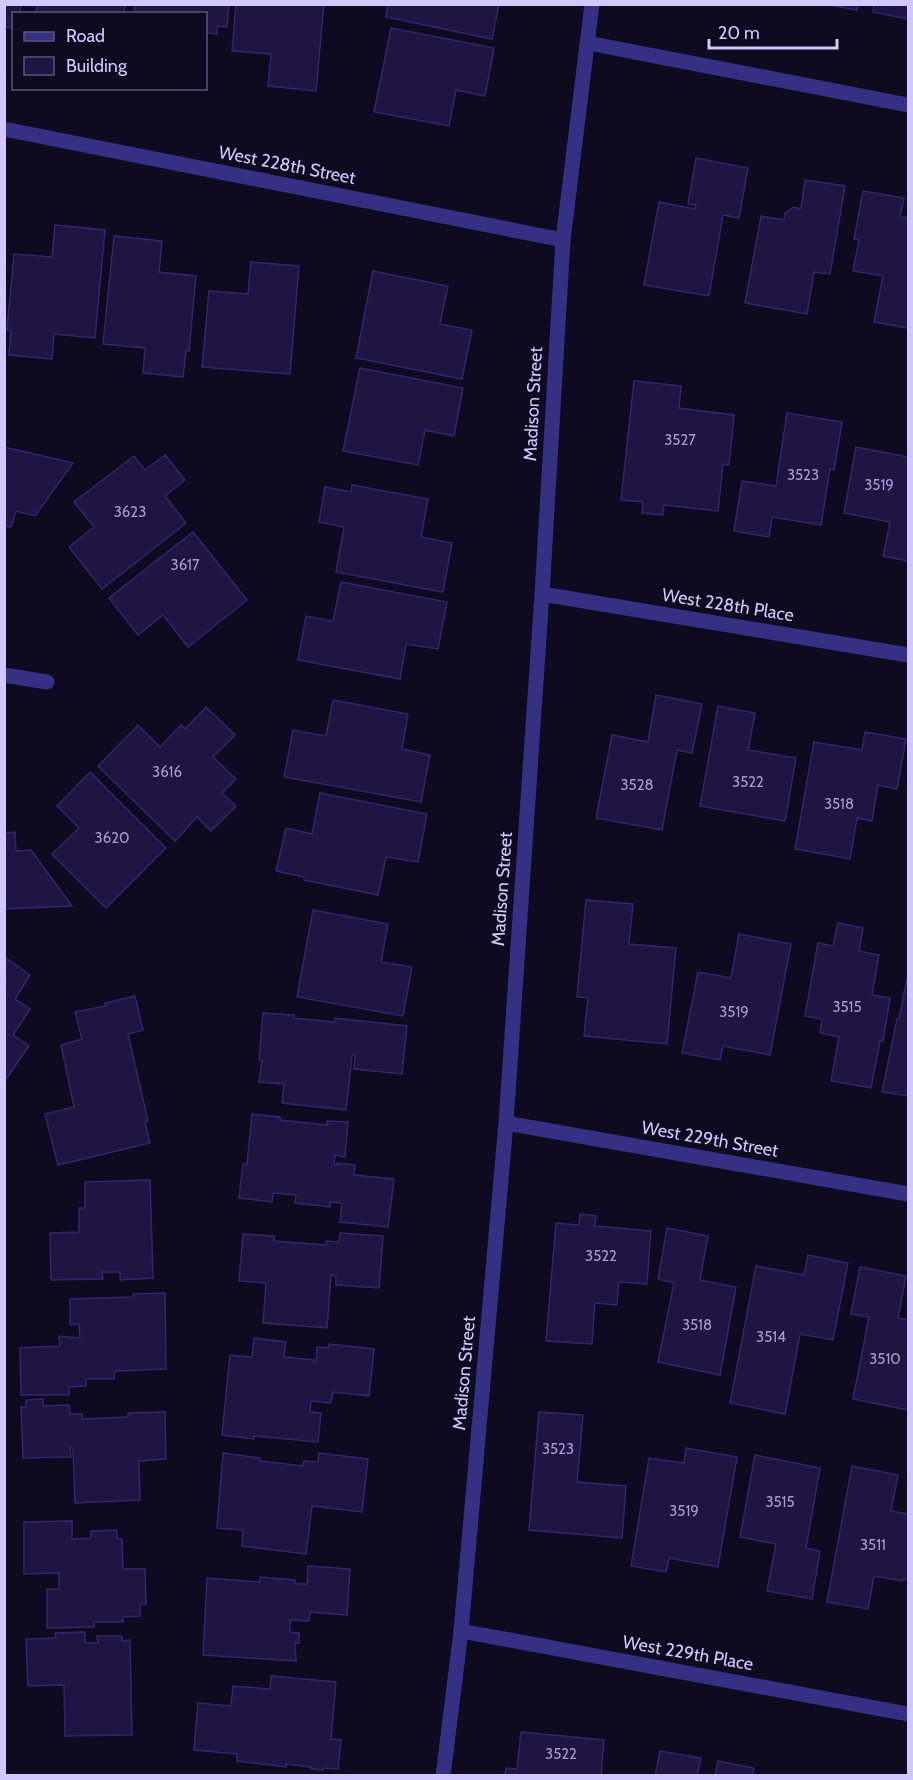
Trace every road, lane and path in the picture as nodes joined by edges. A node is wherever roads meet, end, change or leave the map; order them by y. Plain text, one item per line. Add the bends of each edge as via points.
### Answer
1 (592, 4) edge
2 (588, 43) junction
3 (909, 105) edge
4 (4, 129) edge
5 (563, 240) junction
6 (542, 594) junction
7 (909, 655) edge
8 (4, 675) edge
9 (46, 682) dead end
10 (506, 1123) junction
11 (909, 1194) edge
12 (461, 1631) junction
13 (909, 1714) edge
14 (443, 1776) edge

1 - 2 street, Madison Street
2 - 3 street
2 - 5 street, Madison Street
4 - 5 street, West 228th Street
5 - 6 street, Madison Street
6 - 7 street, West 228th Place
6 - 10 street, Madison Street
8 - 9 street
10 - 11 street, West 229th Street
10 - 12 street, Madison Street
12 - 13 street, West 229th Place
12 - 14 street, Madison Street

